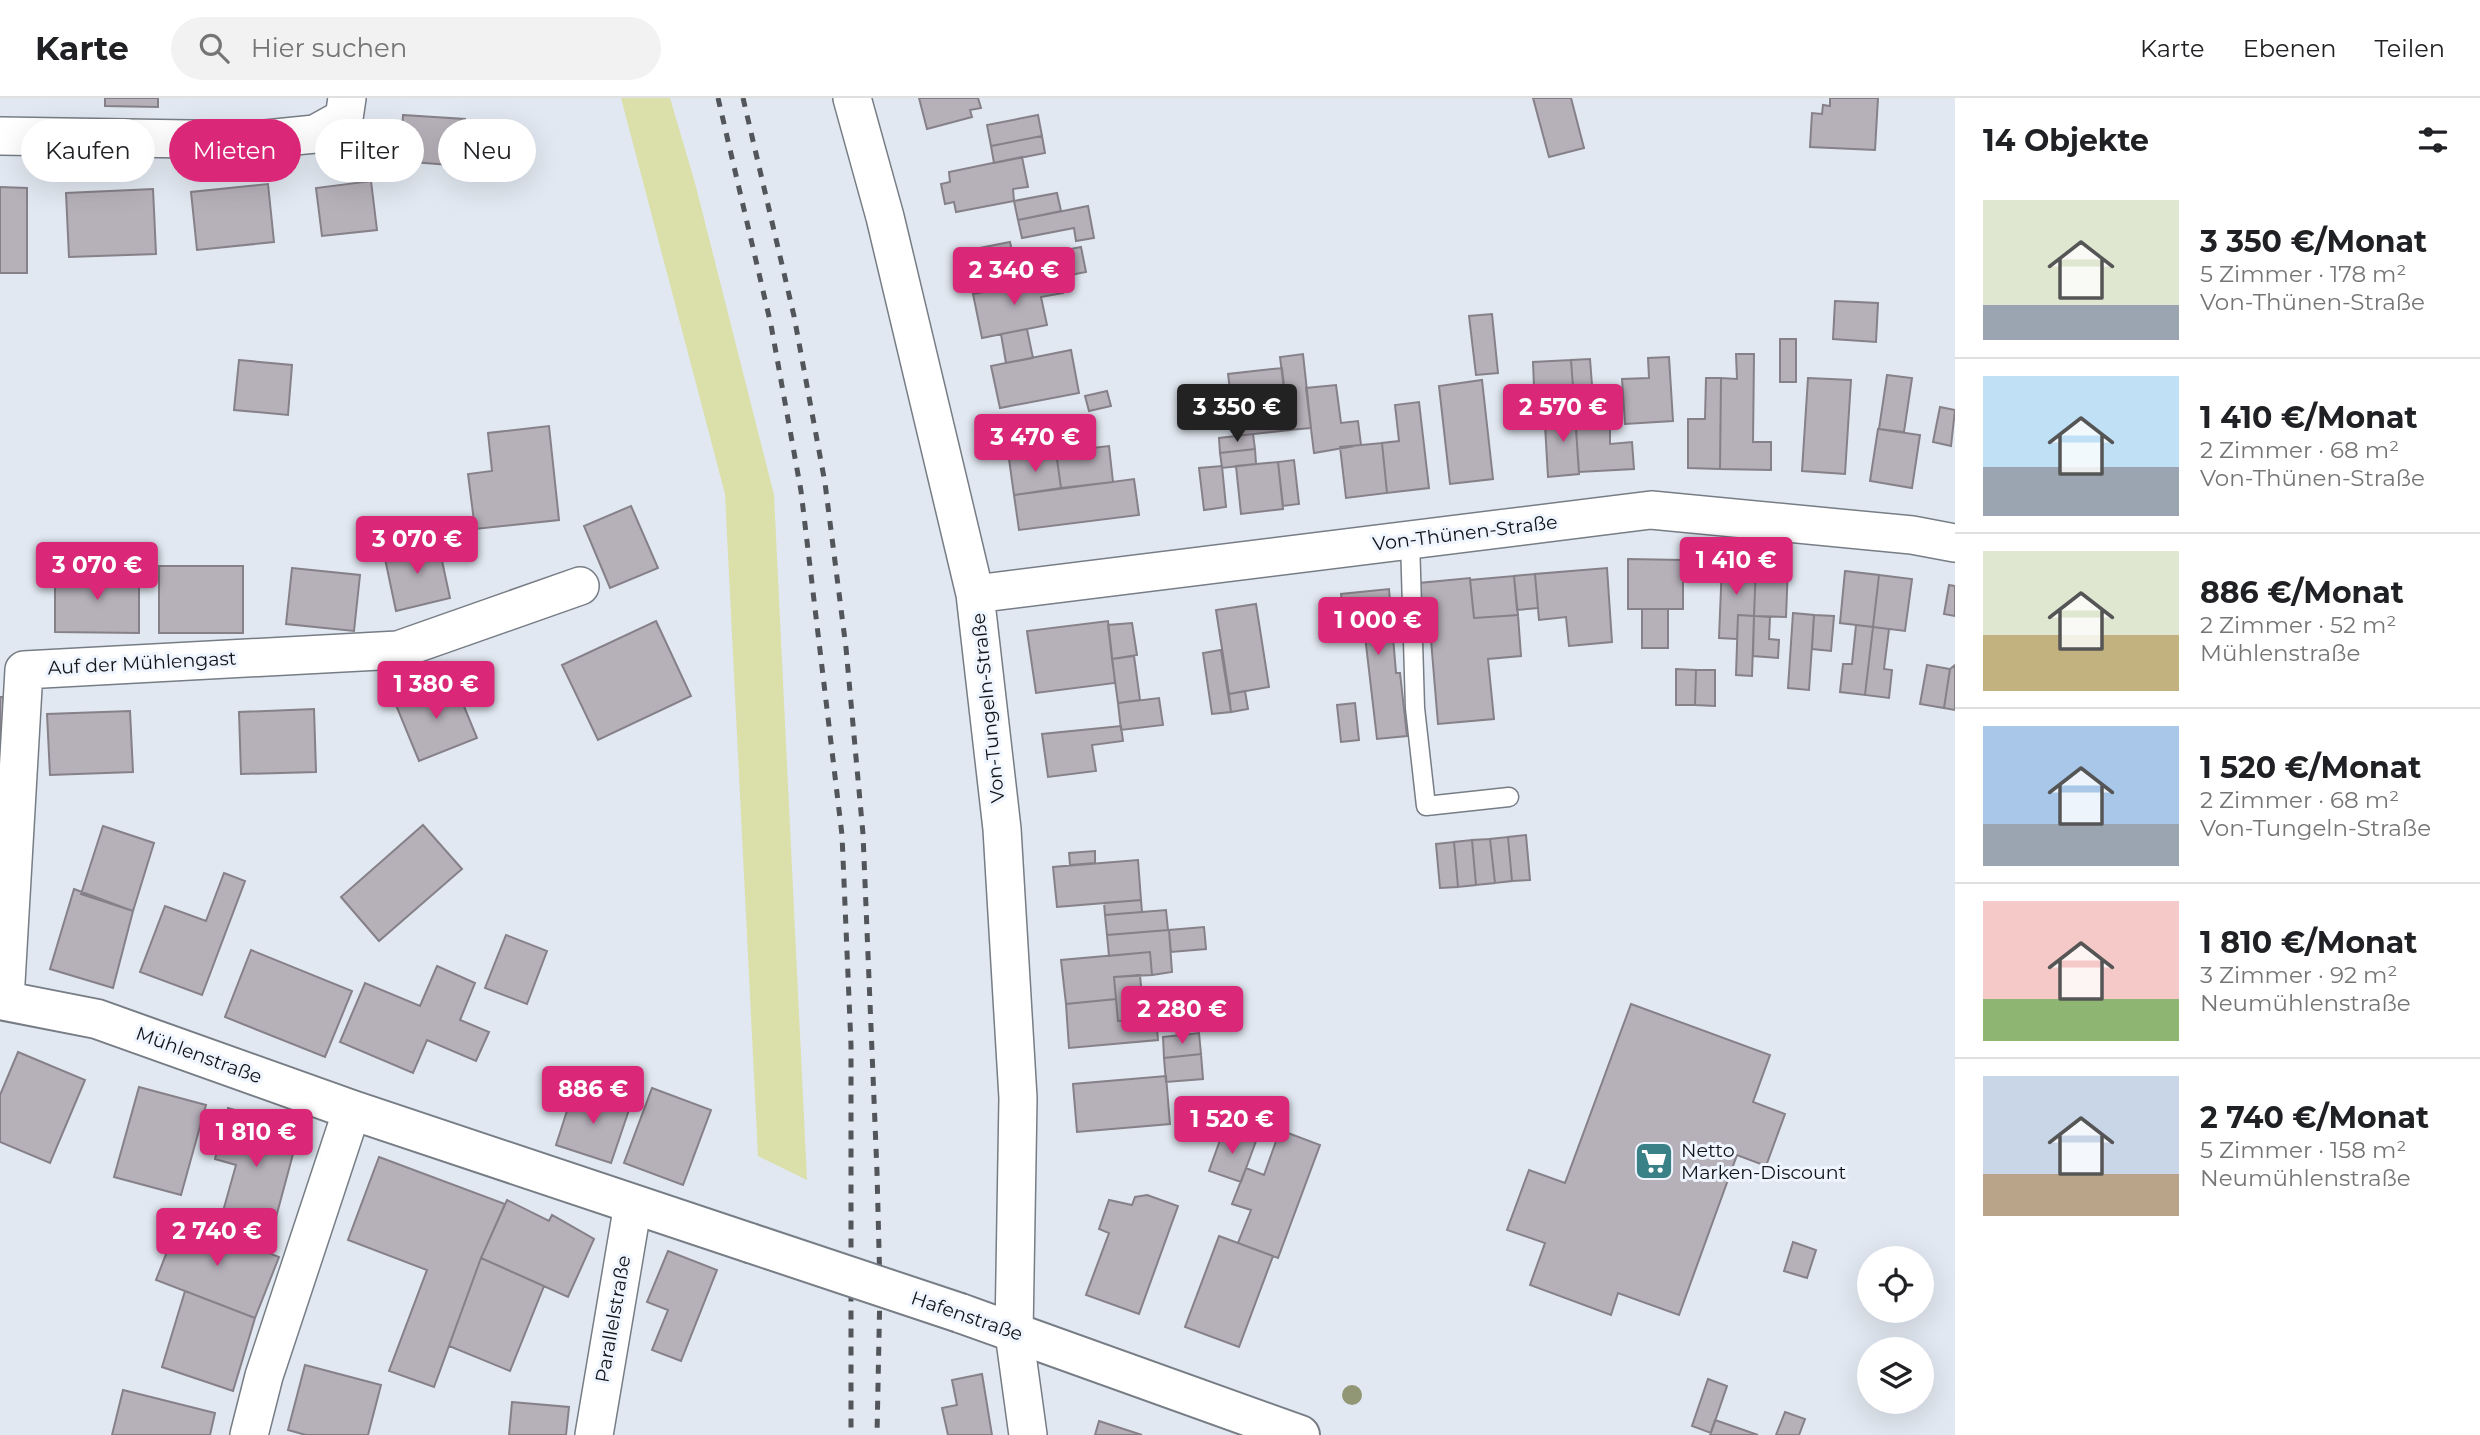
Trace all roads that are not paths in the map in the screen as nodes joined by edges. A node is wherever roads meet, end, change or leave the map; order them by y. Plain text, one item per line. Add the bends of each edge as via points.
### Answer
1 (347, 98) edge
2 (852, 98) edge
3 (0, 136) edge
4 (1410, 540) junction
5 (1955, 544) edge
6 (580, 586) dead end
7 (975, 594) junction
8 (1509, 797) dead end
9 (2, 1000) edge
10 (352, 1110) junction
11 (633, 1203) junction
12 (1014, 1333) junction
13 (249, 1435) edge
14 (594, 1435) edge
15 (1028, 1435) edge
16 (1300, 1435) edge

1 - 3 street via 344,118 315,134 254,140
2 - 7 street, Von-Tungeln-Straße via 886,217
4 - 5 street, Von-Thünen-Straße via 1651,510
4 - 7 street, Von-Thünen-Straße
4 - 8 lane via 1415,708 1426,806
6 - 9 street, Auf der Mühlengast via 398,650 24,670
7 - 12 street, Von-Tungeln-Straße via 1002,829 1018,1098
9 - 10 street, Mühlenstraße via 97,1019
10 - 11 street, Mühlenstraße
10 - 13 street via 264,1376
11 - 12 street, Hafenstraße, bridge
11 - 14 street, Parallelstraße
12 - 15 street, Von-Tungeln-Straße
12 - 16 street, Hafenstraße

